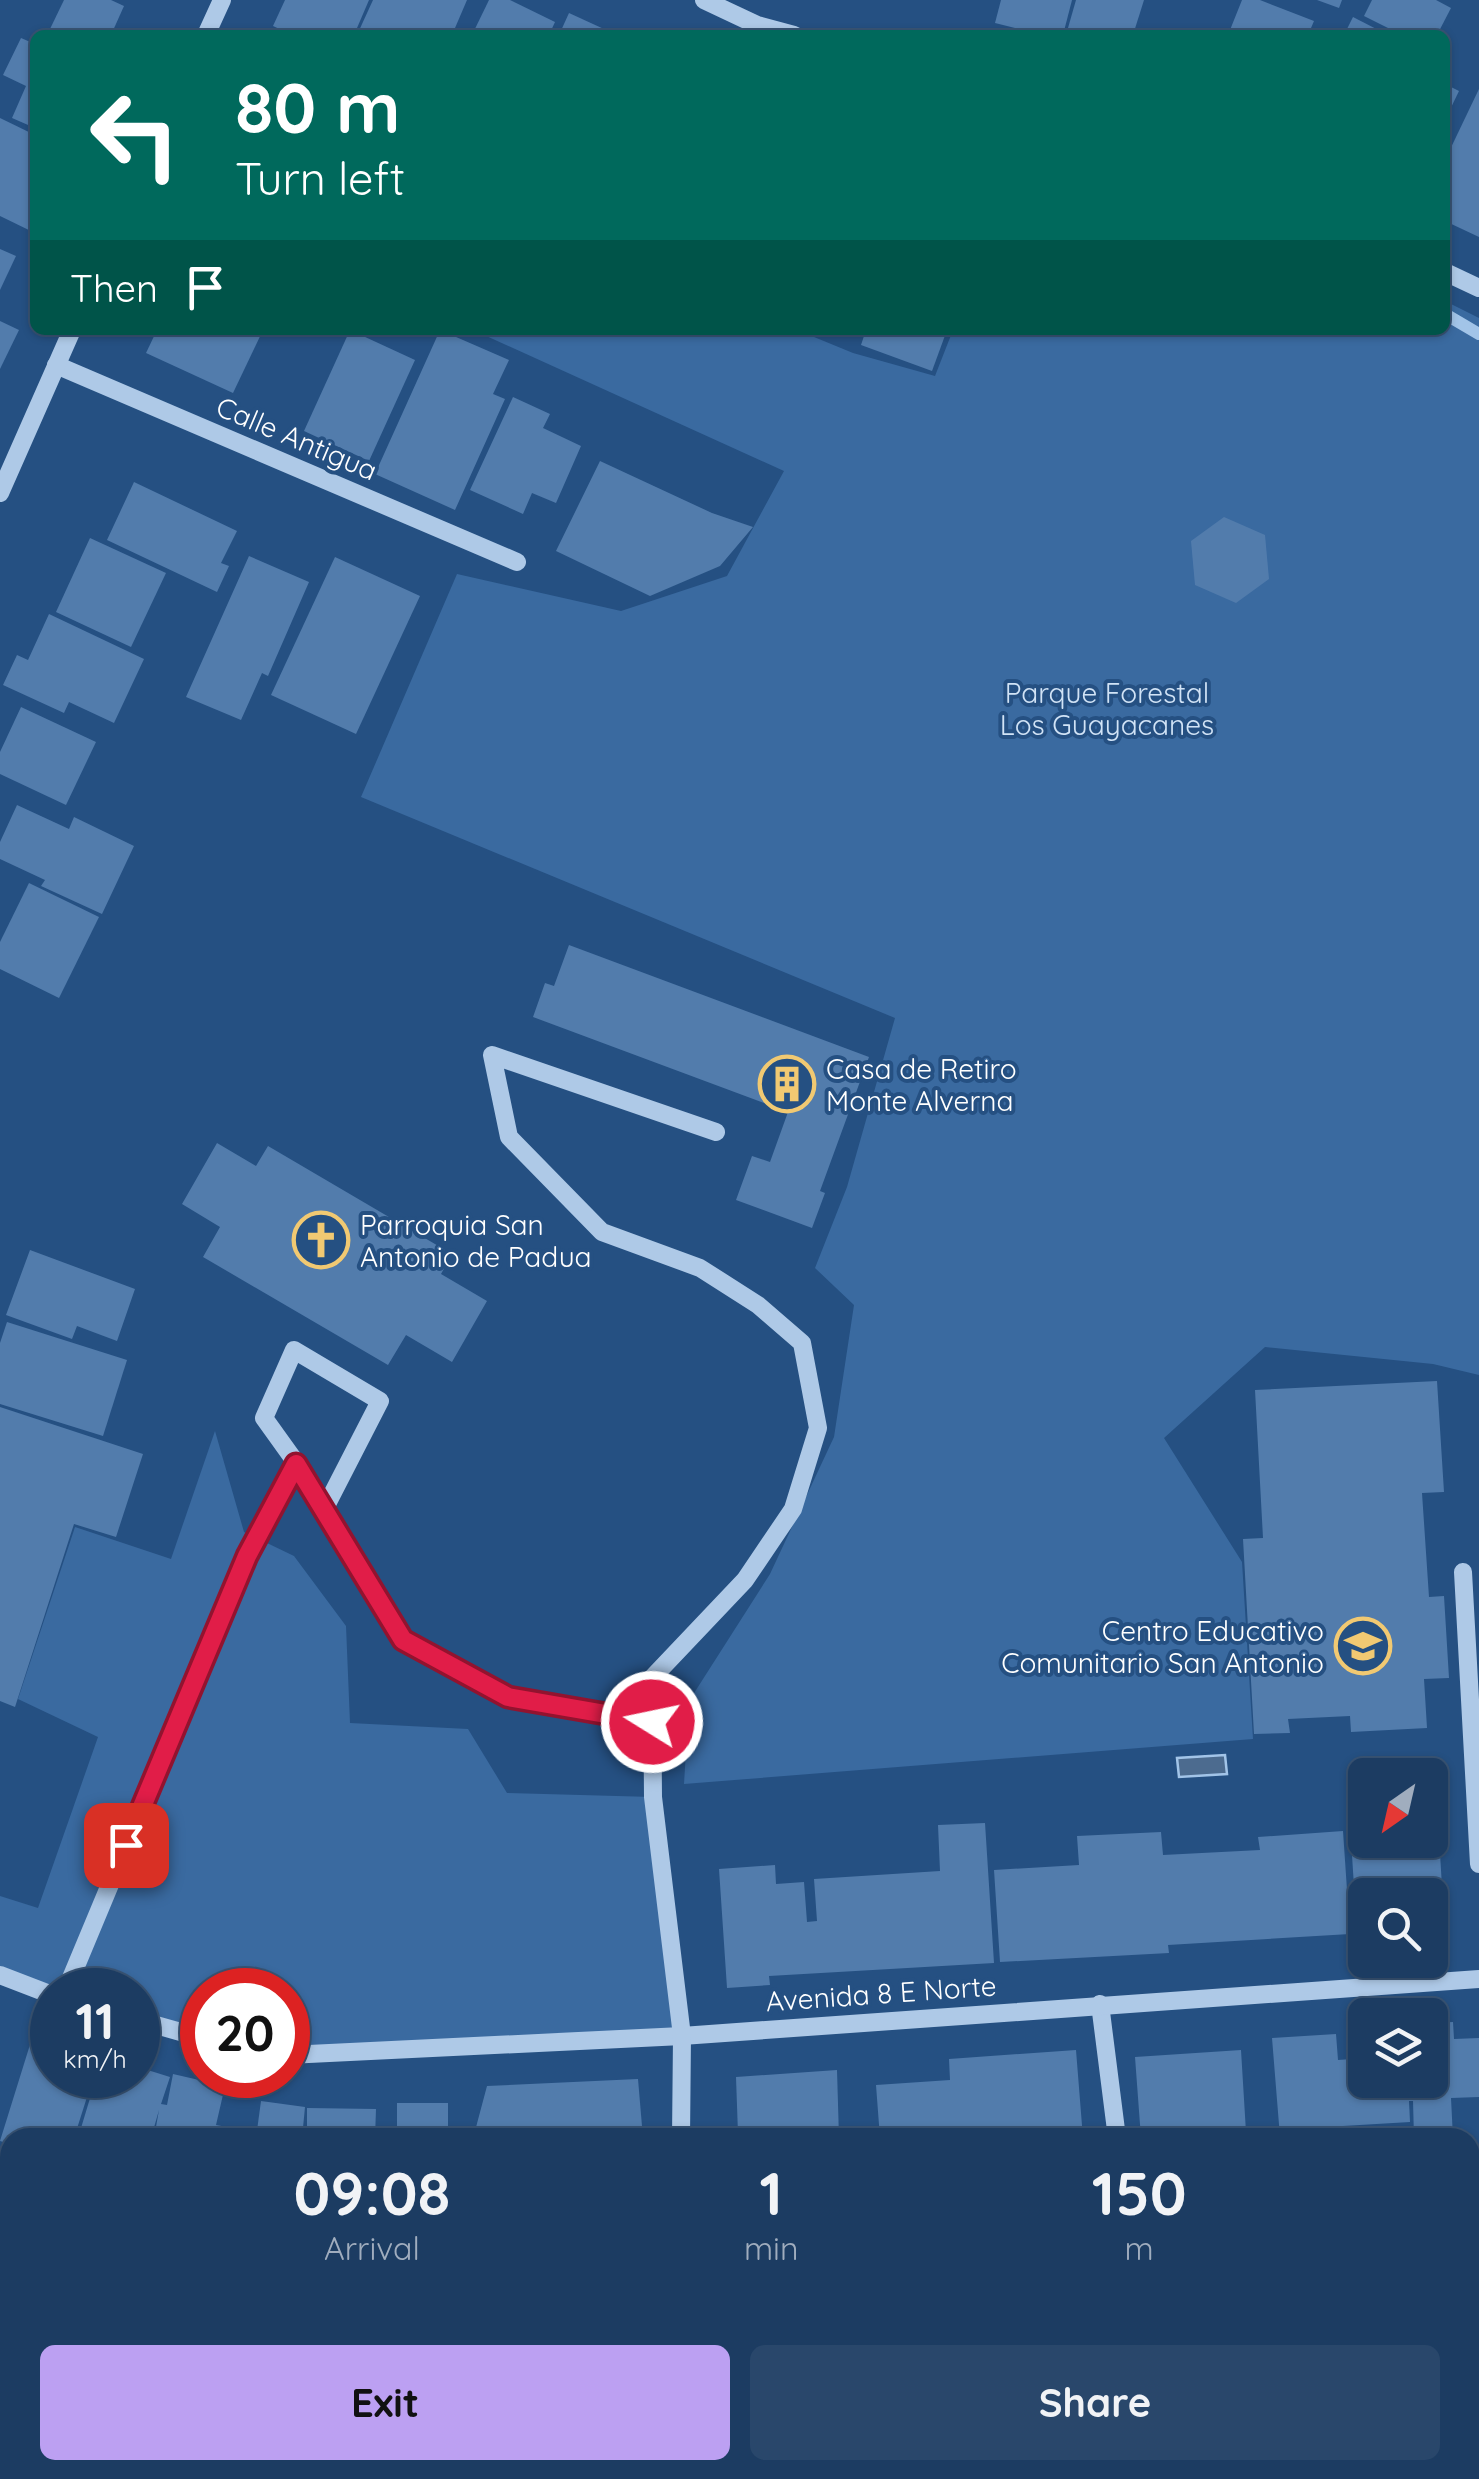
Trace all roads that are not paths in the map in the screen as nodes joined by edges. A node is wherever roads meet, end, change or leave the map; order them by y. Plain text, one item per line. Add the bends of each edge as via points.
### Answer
1 (222, 0) edge
2 (704, 0) edge
3 (208, 30) edge
4 (776, 30) edge
5 (1450, 274) edge
6 (1479, 288) edge
7 (70, 335) edge
8 (56, 364) junction
9 (0, 493) edge
10 (517, 562) dead end
11 (716, 1132) dead end
12 (296, 1464) junction
13 (324, 1510) junction
14 (1463, 1572) dead end
15 (652, 1722) junction
16 (1479, 1864) edge
17 (75, 1968) edge
18 (0, 1975) edge
19 (1479, 1979) edge
20 (30, 1987) edge
21 (1100, 2004) junction
22 (682, 2036) junction
23 (310, 2055) edge
24 (681, 2128) edge
25 (1116, 2128) edge

1 - 3 street
2 - 4 street
5 - 6 street
7 - 8 street
8 - 9 street
8 - 10 street, Calle Antigua
11 - 15 street via 492,1055 509,1137 602,1232 700,1268 802,1343 818,1428 793,1509 745,1580 652,1678
12 - 13 street
12 - 13 street via 264,1418 294,1350 380,1401
12 - 17 street via 247,1556
13 - 15 street via 403,1640 508,1697
14 - 16 street
15 - 22 street via 654,1797
18 - 20 street
19 - 21 street, Avenida 8 E Norte
21 - 22 street, Avenida 8 E Norte
21 - 25 street
22 - 23 street, Avenida 8 E Norte
22 - 24 street

